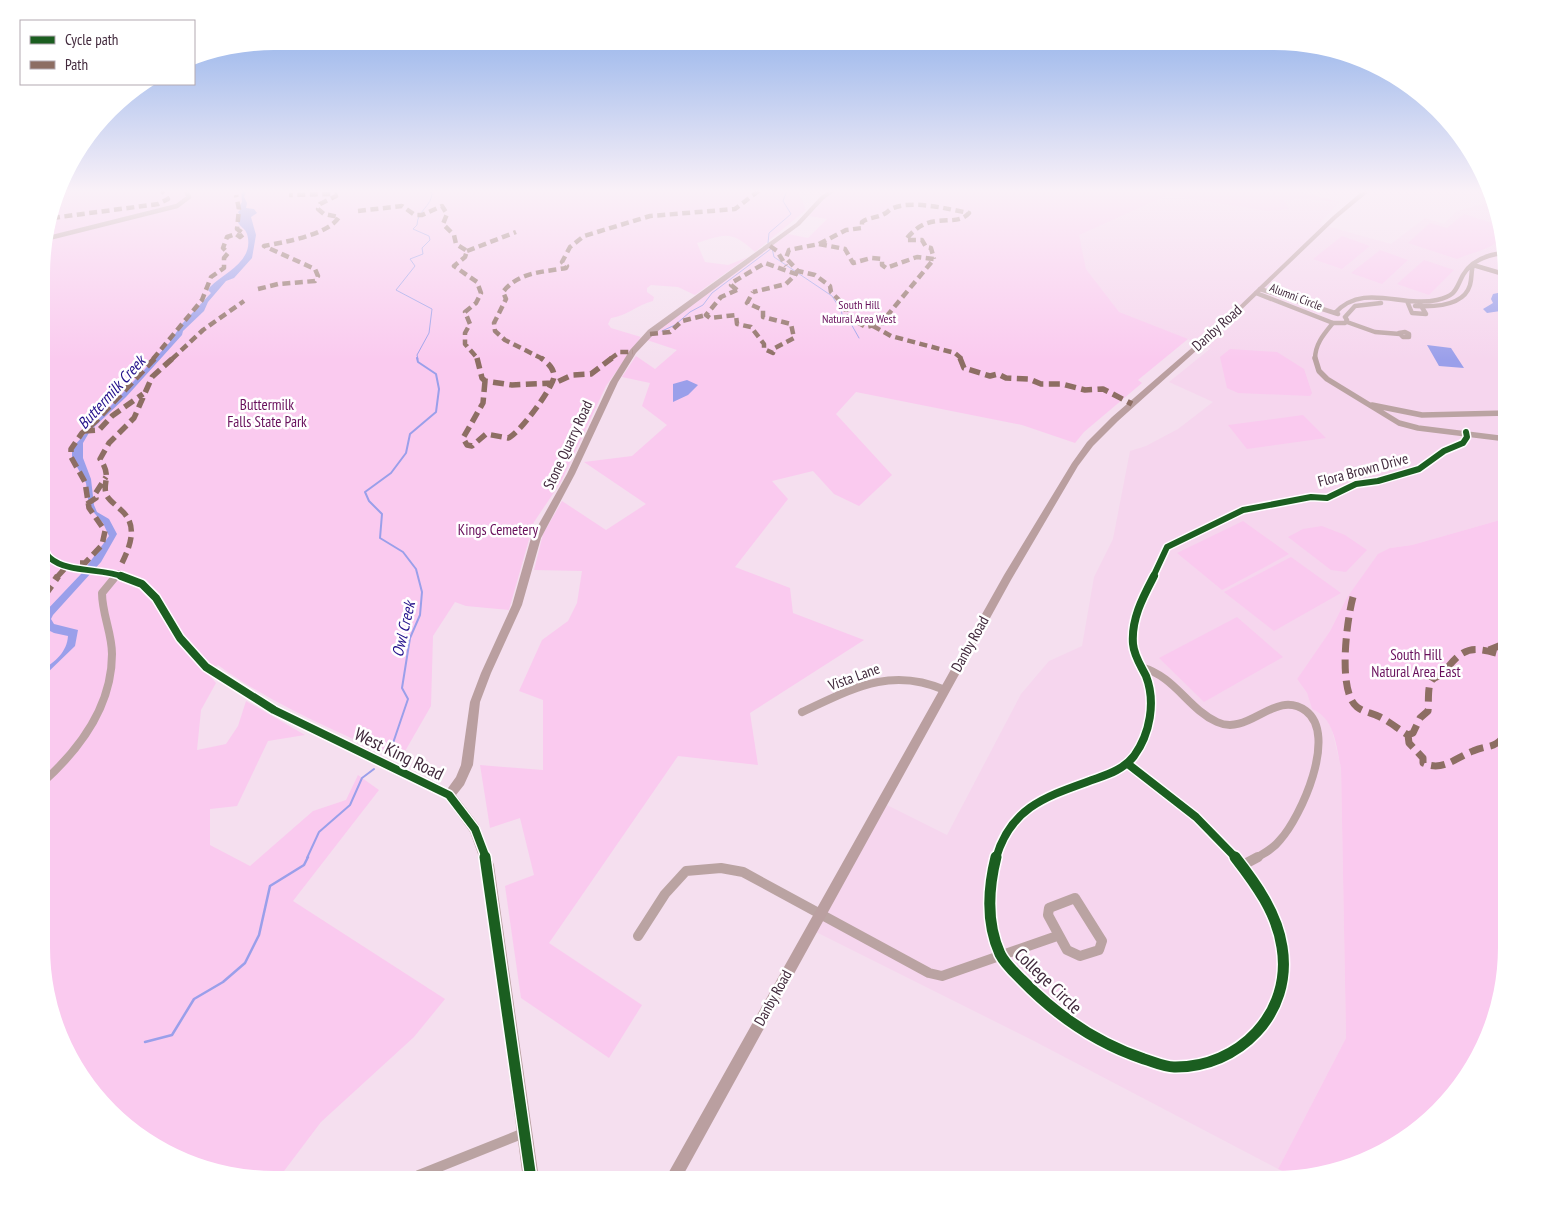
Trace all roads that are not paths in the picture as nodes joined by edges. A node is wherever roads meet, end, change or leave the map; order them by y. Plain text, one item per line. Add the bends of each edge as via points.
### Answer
1 (770, 246) edge
2 (1305, 246) edge
3 (1497, 254) edge
4 (1473, 265) junction
5 (1498, 272) edge
6 (1258, 291) junction
7 (1417, 302) junction
8 (1407, 304) junction
9 (1423, 306) junction
10 (1333, 313) junction
11 (1346, 320) junction
12 (1331, 321) junction
13 (1400, 334) dead end
14 (1364, 403) junction
15 (1498, 413) edge
16 (1466, 432) junction
17 (1498, 437) edge
18 (50, 557) edge
19 (118, 573) junction
20 (1141, 666) junction
21 (945, 690) junction
22 (802, 712) dead end
23 (1128, 764) junction
24 (50, 776) edge
25 (449, 795) junction
26 (1241, 866) junction
27 (821, 914) junction
28 (638, 936) dead end
29 (1058, 936) junction
30 (1001, 956) junction
31 (524, 1133) junction
32 (429, 1171) edge
33 (530, 1171) edge
34 (678, 1171) edge

1 - 25 main road, Stone Quarry Road via 651,332 629,360 600,408 572,474 536,538 517,605 475,702 466,765 460,781
2 - 6 main road, Danby Road
3 - 4 street via 1482,258
4 - 5 street
4 - 7 street via 1464,273 1455,292 1441,299
4 - 9 street via 1472,280 1465,295 1446,304
6 - 10 street, Alumni Circle
6 - 12 street, Alumni Circle
6 - 21 main road, Danby Road via 1090,444 1007,578
7 - 8 street
7 - 9 street
8 - 9 street
8 - 9 street via 1412,312 1422,316 1426,313
8 - 10 street via 1360,298 1345,303
8 - 11 street via 1358,304 1347,312
10 - 11 street, Alumni Circle
10 - 12 street via 1326,315
11 - 12 street
11 - 13 street via 1375,332
12 - 14 street via 1317,342 1316,364 1329,381
14 - 15 street via 1423,416
14 - 16 street via 1405,426
16 - 17 street
16 - 20 street, Flora Brown Drive via 1463,442 1419,469 1356,484 1327,498 1311,497 1243,510 1171,543 1163,552 1139,603 1133,643
18 - 19 street, West King Road via 52,561 69,566
19 - 24 street via 102,594 112,653 108,682 98,711 78,745
19 - 25 street, West King Road via 151,590 180,638 206,667 274,710
20 - 23 street via 1150,685 1153,705 1138,751
20 - 26 street via 1166,676 1218,723 1231,727 1251,721 1283,703 1308,712 1318,726 1320,751 1284,836 1273,848
21 - 22 street, Vista Lane via 914,679 884,679
21 - 27 main road, Danby Road
23 - 26 street, College Circle via 1191,813
23 - 30 street, College Circle via 1021,813 1006,833 996,857 989,905 993,933
25 - 31 main road, West King Road via 475,829 488,865
26 - 30 street, College Circle via 1265,898 1281,934 1286,971 1280,1003 1264,1026 1242,1048 1212,1061 1173,1067 1125,1054 1079,1030 1042,1001
27 - 28 street via 742,872 704,868 686,872 665,894
27 - 30 street via 929,973 942,976
27 - 34 main road, Danby Road
29 - 29 street via 1067,950 1080,956 1102,946 1075,898 1048,911
29 - 30 street
31 - 32 street
31 - 33 main road, West King Road

